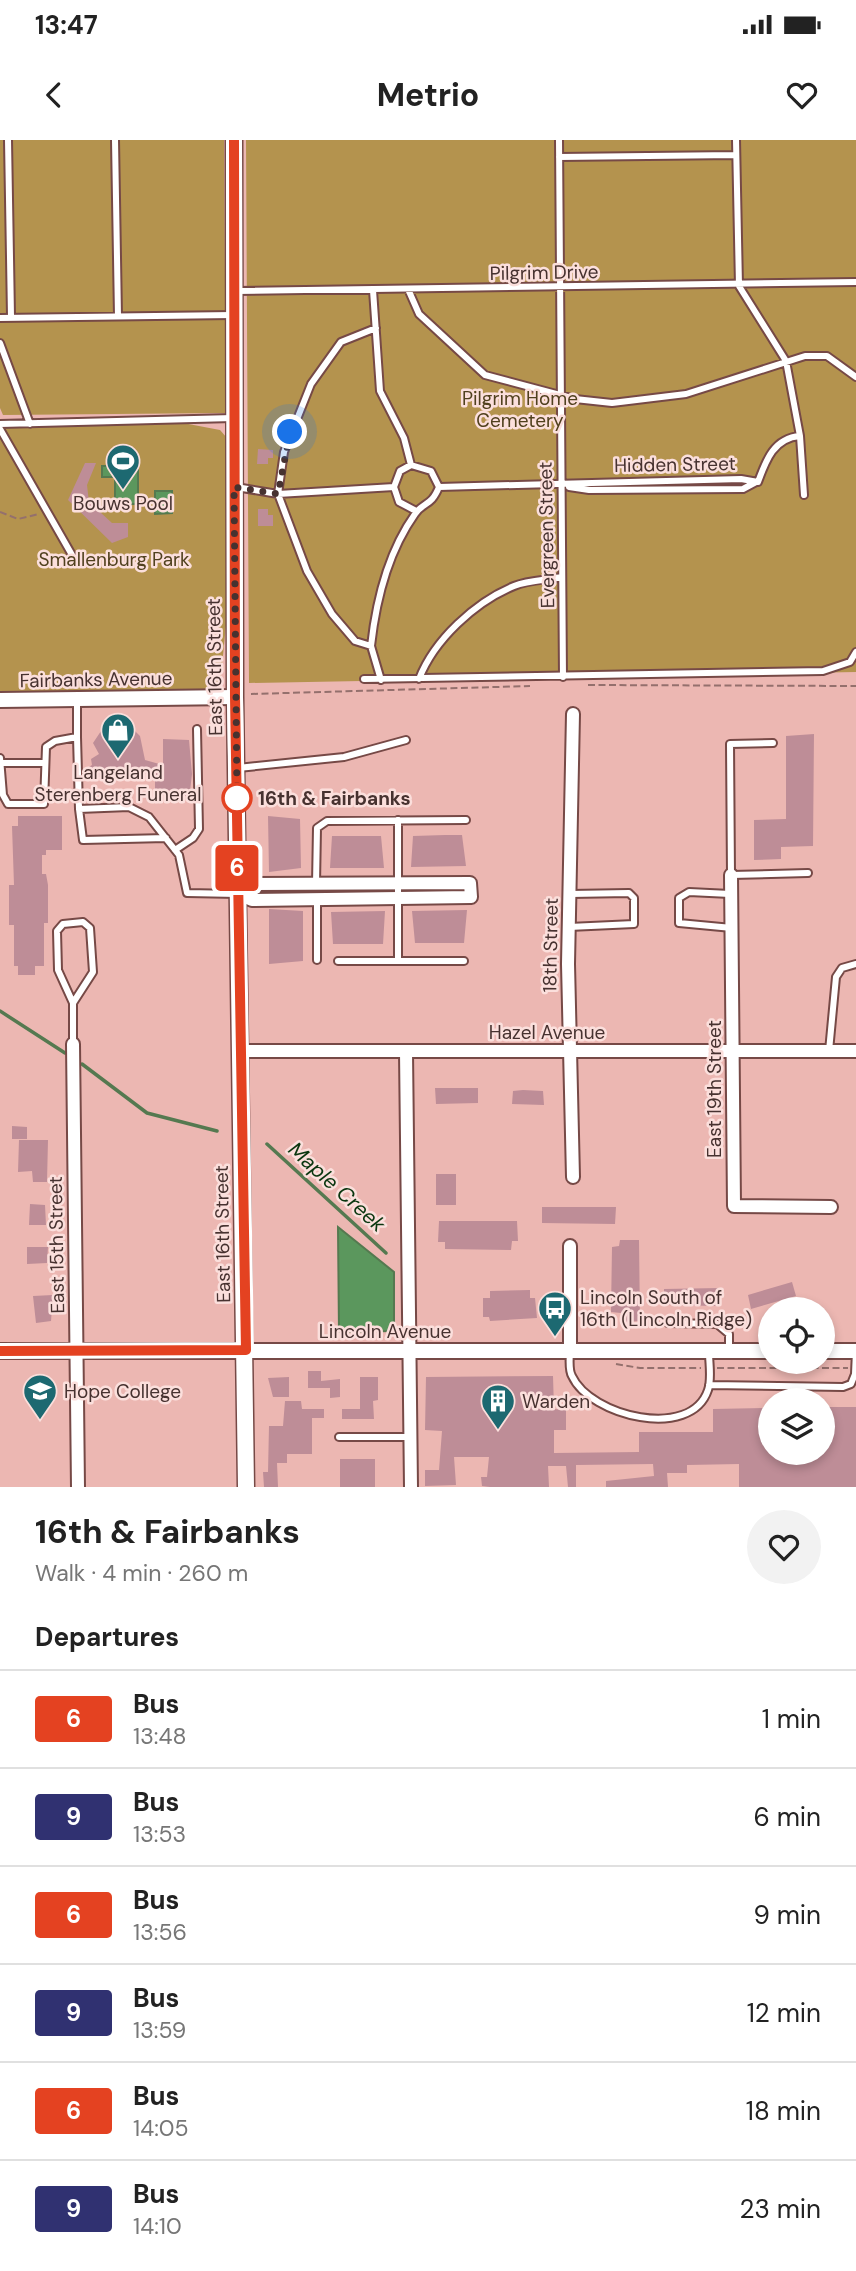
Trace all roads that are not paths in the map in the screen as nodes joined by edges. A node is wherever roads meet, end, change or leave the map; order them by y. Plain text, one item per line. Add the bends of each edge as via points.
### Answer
1 (8, 140) edge
2 (115, 140) edge
3 (234, 140) edge
4 (559, 140) edge
5 (736, 140) edge
6 (736, 155) junction
7 (559, 157) junction
8 (856, 282) edge
9 (739, 286) junction
10 (560, 288) junction
11 (408, 289) junction
12 (373, 290) junction
13 (233, 291) junction
14 (233, 315) junction
15 (11, 316) junction
16 (118, 316) junction
17 (0, 318) edge
18 (376, 328) junction
19 (0, 344) edge
20 (786, 361) junction
21 (856, 377) edge
22 (561, 395) junction
23 (234, 418) junction
24 (30, 424) junction
25 (0, 426) edge
26 (800, 436) junction
27 (411, 466) junction
28 (561, 485) junction
29 (234, 487) junction
30 (394, 487) junction
31 (439, 487) junction
32 (278, 494) junction
33 (804, 495) dead end
34 (416, 511) junction
35 (72, 555) dead end
36 (562, 577) junction
37 (371, 646) junction
38 (856, 652) edge
39 (563, 677) junction
40 (364, 679) dead end
41 (419, 679) junction
42 (381, 680) junction
43 (243, 695) junction
44 (77, 698) junction
45 (0, 700) edge
46 (573, 714) dead end
47 (197, 729) dead end
48 (77, 737) junction
49 (406, 740) dead end
50 (773, 743) dead end
51 (0, 758) edge
52 (1, 763) edge
53 (44, 763) junction
54 (236, 768) junction
55 (79, 809) junction
56 (398, 820) junction
57 (466, 820) dead end
58 (166, 838) junction
59 (175, 850) junction
60 (808, 873) dead end
61 (731, 875) junction
62 (316, 883) junction
63 (397, 883) junction
64 (238, 894) junction
65 (570, 894) junction
66 (732, 894) junction
67 (397, 898) junction
68 (317, 899) junction
69 (569, 927) junction
70 (732, 928) junction
71 (317, 960) dead end
72 (338, 961) dead end
73 (398, 961) junction
74 (464, 961) dead end
75 (856, 964) edge
76 (73, 1003) junction
77 (73, 1044) joint
78 (239, 1051) junction
79 (569, 1051) junction
80 (733, 1051) junction
81 (829, 1051) junction
82 (856, 1051) edge
83 (406, 1052) junction
84 (573, 1177) dead end
85 (831, 1207) dead end
86 (570, 1246) dead end
87 (668, 1323) dead end
88 (410, 1349) junction
89 (246, 1350) junction
90 (570, 1350) junction
91 (709, 1350) junction
92 (729, 1350) junction
93 (758, 1350) edge
94 (0, 1351) edge
95 (77, 1351) junction
96 (835, 1351) edge
97 (856, 1351) edge
98 (855, 1367) edge
99 (709, 1385) junction
100 (339, 1437) dead end
101 (410, 1437) junction
102 (78, 1487) edge
103 (246, 1487) edge
104 (411, 1487) edge

1 - 15 lane
2 - 16 lane
3 - 13 main road, East 16th Street
4 - 7 lane, Evergreen Street
5 - 6 lane
6 - 7 lane
6 - 9 lane
7 - 10 lane, Evergreen Street
8 - 9 lane, Pilgrim Drive
9 - 10 lane, Pilgrim Drive
9 - 20 lane
10 - 11 lane, Pilgrim Drive
10 - 22 lane, Evergreen Street
11 - 12 lane, Pilgrim Drive
11 - 22 lane via 419,314 485,375
12 - 13 lane, Pilgrim Drive
12 - 18 lane
13 - 14 main road, East 16th Street
14 - 16 lane
14 - 23 main road, East 16th Street
15 - 16 lane
15 - 17 lane
18 - 27 lane via 380,391 404,438
18 - 32 lane via 341,342 311,384 284,452
19 - 24 lane
20 - 21 lane via 827,356
20 - 22 lane via 670,397 612,403
20 - 26 lane
22 - 28 lane, Evergreen Street
23 - 24 lane
23 - 29 main road, East 16th Street
24 - 25 lane
25 - 35 lane
26 - 28 lane, Hidden Street via 787,437 772,450 758,482 588,481
26 - 33 lane
27 - 30 lane via 400,471
27 - 31 lane via 431,471
28 - 31 lane, Hidden Street
28 - 36 lane, Evergreen Street
29 - 32 lane
29 - 43 main road, East 16th Street
30 - 32 lane
30 - 34 lane via 399,502
31 - 34 lane via 433,501
32 - 37 lane via 319,593 355,641
34 - 37 lane via 381,591
36 - 39 lane, Evergreen Street
36 - 41 lane via 515,585 476,608 426,663
37 - 42 lane
38 - 39 lane via 849,662 823,671
39 - 41 lane
40 - 42 lane
41 - 42 lane
43 - 44 street, Fairbanks Avenue
43 - 54 main road, East 16th Street
44 - 45 street, Fairbanks Avenue
44 - 48 lane
46 - 65 street, 18th Street
47 - 59 lane via 199,829
48 - 53 lane via 46,747
48 - 55 lane
49 - 54 lane via 344,757
50 - 61 lane via 730,744
51 - 52 lane
52 - 53 lane
52 - 53 lane via 3,795 8,804 16,806 44,804
54 - 64 main road, East 16th Street
55 - 58 lane via 129,807 149,817
55 - 58 lane via 83,840
56 - 57 lane
56 - 62 lane via 327,821 317,828
56 - 63 lane
58 - 59 lane
59 - 64 lane via 187,893
60 - 61 lane
61 - 66 street, East 19th Street
62 - 63 street
62 - 64 street via 252,884
62 - 68 lane
63 - 67 lane
63 - 67 street via 470,883 471,897
64 - 68 street via 252,900
64 - 78 main road, East 16th Street
65 - 69 street, 18th Street
65 - 69 lane via 629,893 634,898 634,924
66 - 70 street, East 19th Street
66 - 70 lane via 684,894 679,898 679,923
67 - 68 street
67 - 73 lane
68 - 71 lane
69 - 79 street, 18th Street
70 - 80 street, East 19th Street
72 - 73 lane
73 - 74 lane
75 - 81 lane via 842,968 836,977
76 - 76 lane via 58,971 57,931 63,924 83,922 90,928 93,972
76 - 77 lane
77 - 95 street, East 15th Street
78 - 83 street, Hazel Avenue
78 - 89 main road, East 16th Street
79 - 80 street, Hazel Avenue
79 - 83 street, Hazel Avenue
79 - 84 street, 18th Street
80 - 81 street, Hazel Avenue
80 - 85 street, East 19th Street via 734,1206
81 - 82 street, Hazel Avenue
83 - 88 street
86 - 90 street
87 - 92 lane via 717,1324 729,1335
88 - 89 street, Lincoln Avenue
88 - 90 street, Lincoln Avenue
88 - 101 street
89 - 95 street, Lincoln Avenue
89 - 103 main road, East 16th Street
90 - 91 street, Lincoln Avenue
90 - 99 lane via 570,1373 576,1384 618,1413 648,1419 685,1413 702,1402
91 - 92 street, Lincoln Avenue
91 - 99 lane
92 - 93 street, Lincoln Avenue
94 - 95 street, Lincoln Avenue
95 - 102 street, East 15th Street
96 - 97 street
97 - 98 lane
98 - 99 lane via 851,1384 843,1387
100 - 101 lane
101 - 104 street

